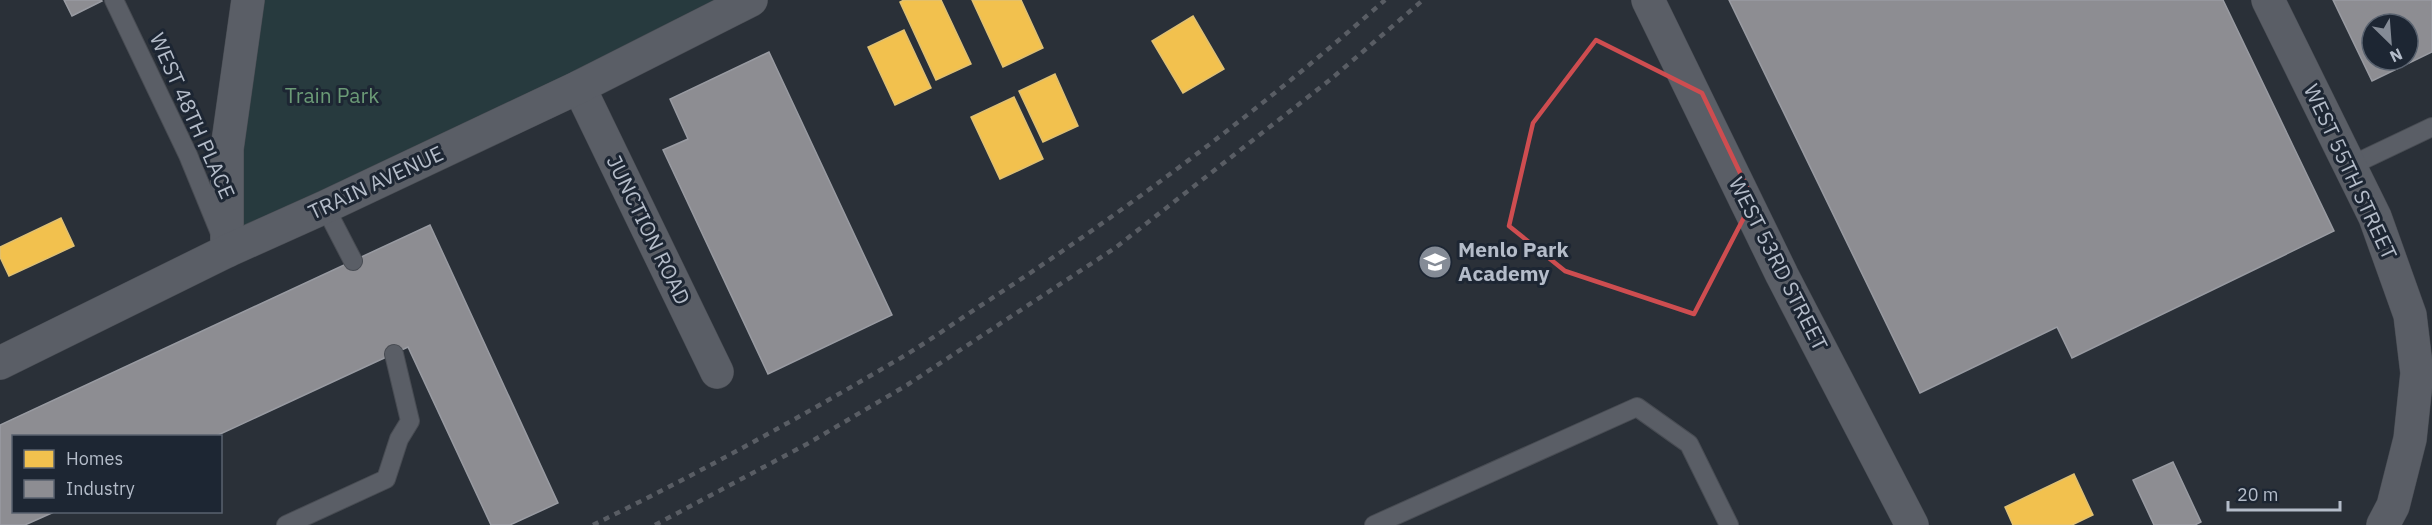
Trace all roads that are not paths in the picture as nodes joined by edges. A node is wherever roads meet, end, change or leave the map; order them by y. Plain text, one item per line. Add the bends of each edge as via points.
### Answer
1 (114, 0) edge
2 (248, 0) edge
3 (751, 0) edge
4 (1648, 0) edge
5 (2268, 0) edge
6 (579, 87) junction
7 (2432, 127) edge
8 (2350, 166) junction
9 (325, 207) junction
10 (227, 251) junction
11 (353, 261) dead end
12 (394, 354) dead end
13 (0, 363) edge
14 (717, 372) dead end
15 (286, 525) edge
16 (1374, 525) edge
17 (1729, 525) edge
18 (1912, 525) edge
19 (2383, 525) edge

1 - 10 lane, WEST 48TH PLACE via 188,155
2 - 10 street via 227,149
3 - 6 street, TRAIN AVENUE
4 - 18 street, WEST 53RD STREET via 1782,275
5 - 8 street, WEST 55TH STREET
6 - 9 street, TRAIN AVENUE
6 - 14 street, JUNCTION ROAD
7 - 8 lane
8 - 19 street, WEST 55TH STREET via 2375,217 2410,315 2417,373 2410,439 2393,506
9 - 10 street, TRAIN AVENUE
9 - 11 lane
10 - 13 street, TRAIN AVENUE
12 - 15 lane via 410,421 399,439 386,479
16 - 17 lane via 1637,407 1689,444

